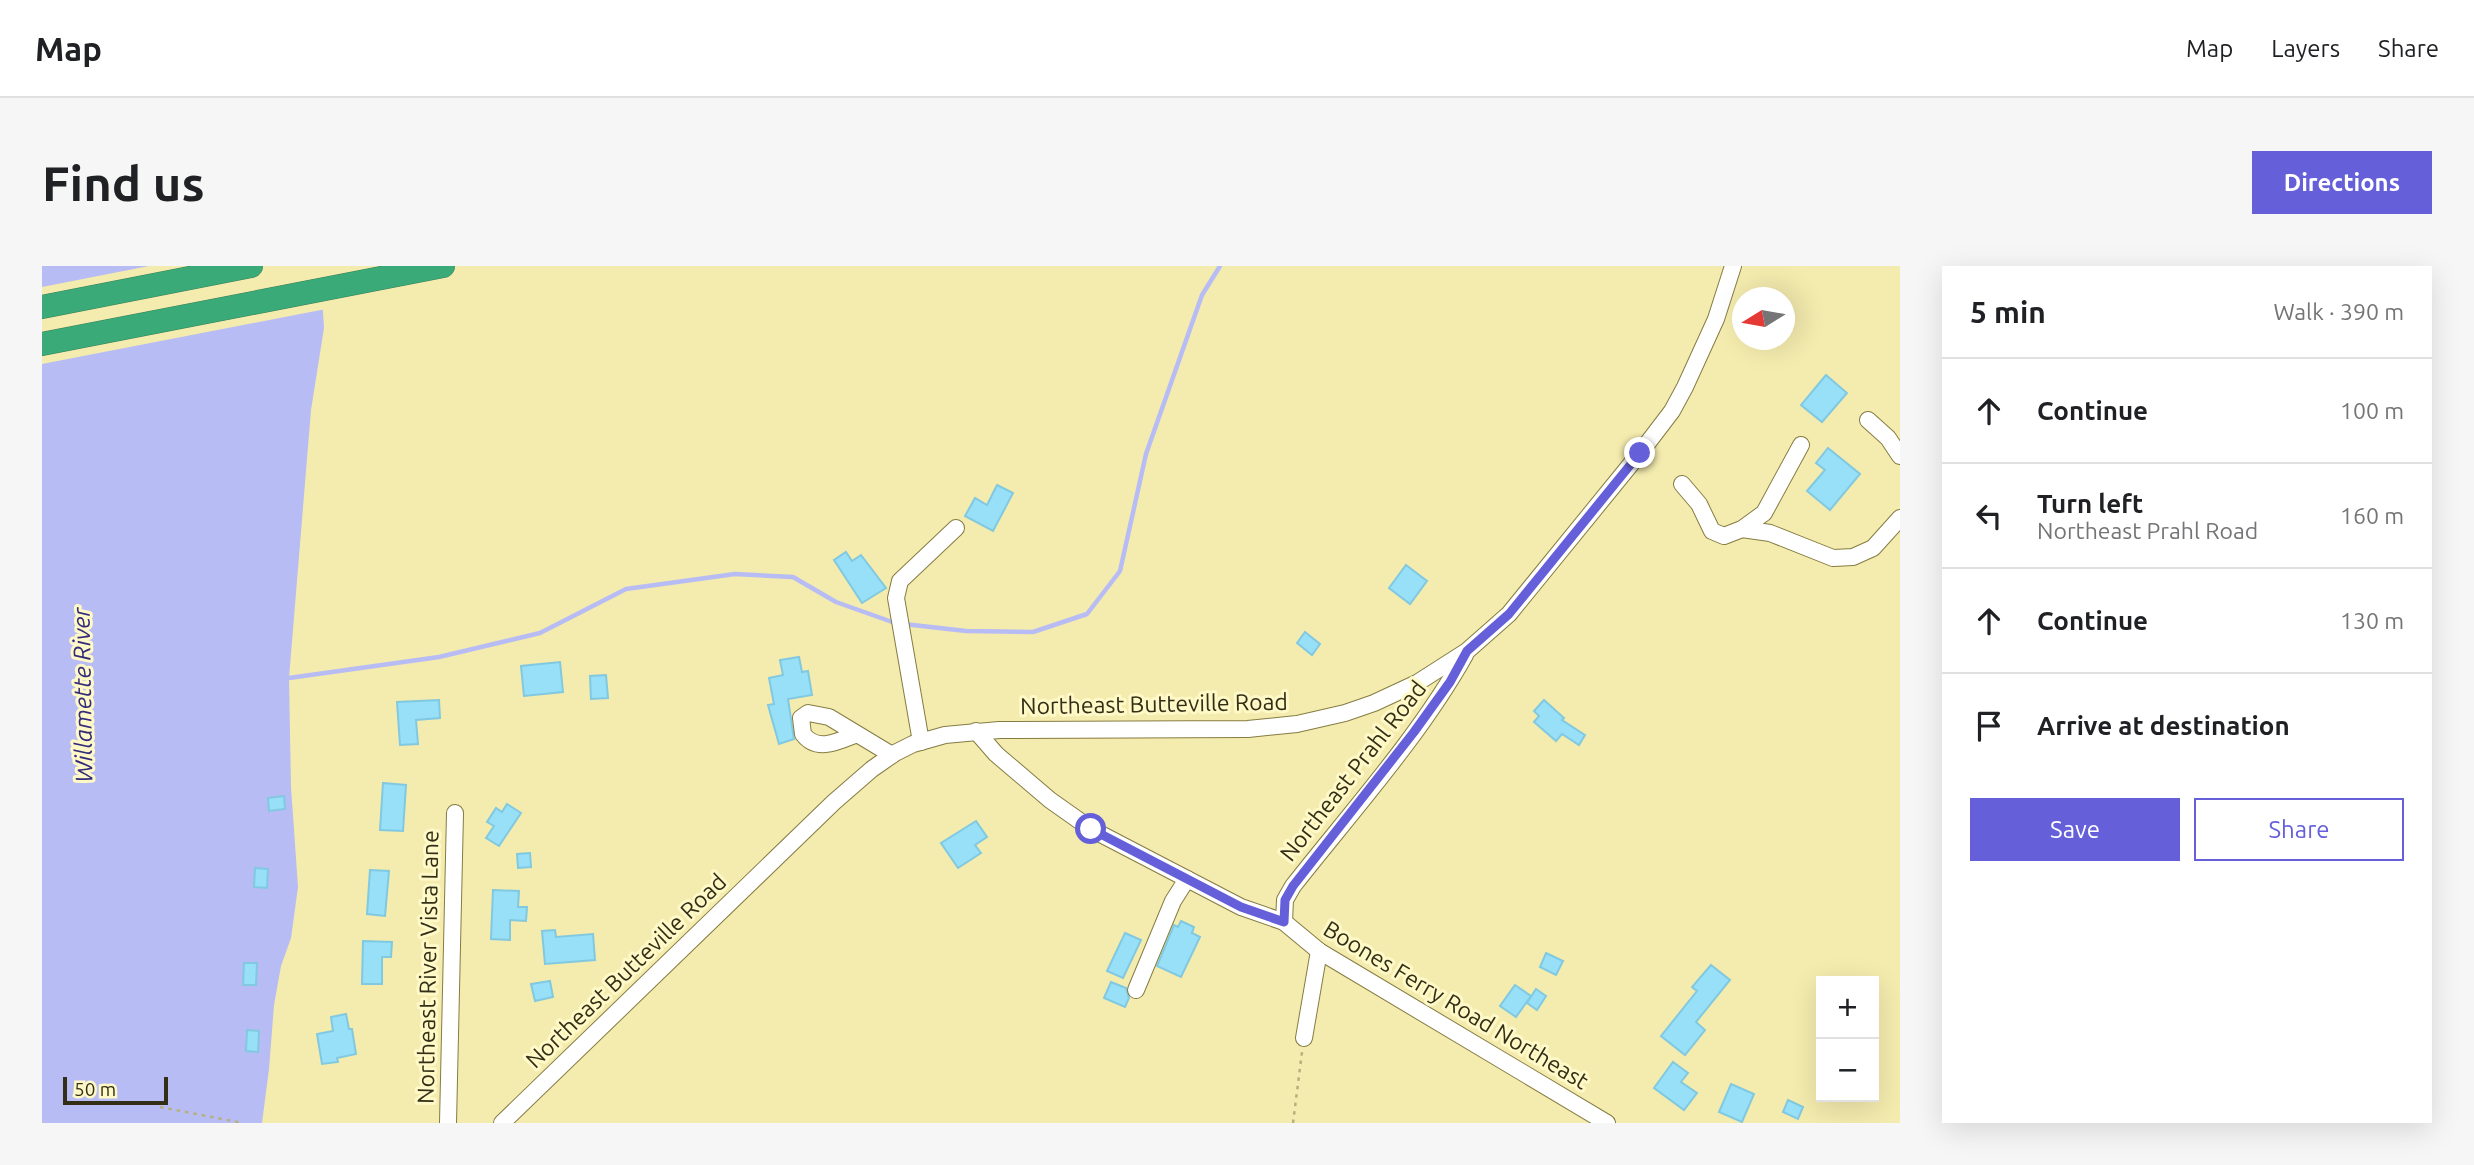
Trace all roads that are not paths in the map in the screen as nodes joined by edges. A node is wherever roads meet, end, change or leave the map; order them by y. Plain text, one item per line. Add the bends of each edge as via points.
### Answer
1 (251, 266) edge
2 (443, 266) edge
3 (1733, 266) edge
4 (42, 307) edge
5 (42, 344) edge
6 (1868, 420) dead end
7 (1801, 445) dead end
8 (1900, 456) edge
9 (1682, 484) dead end
10 (1900, 518) edge
11 (956, 528) dead end
12 (1742, 529) junction
13 (1467, 651) junction
14 (976, 731) junction
15 (857, 734) dead end
16 (921, 742) junction
17 (892, 755) junction
18 (455, 813) dead end
19 (1187, 879) junction
20 (1284, 922) junction
21 (1319, 951) junction
22 (1136, 990) dead end
23 (1304, 1038) road end
24 (448, 1123) edge
25 (502, 1123) edge
26 (1607, 1123) edge

1 - 4 highway
2 - 5 highway
3 - 13 street, Northeast Butteville Road via 1703,352 1672,411 1509,614
6 - 8 street
7 - 12 street via 1764,513
9 - 12 street via 1699,504 1712,531 1724,536
10 - 12 street via 1873,548 1853,557 1833,558 1770,533
11 - 16 street via 900,581 897,598
13 - 14 street, Northeast Butteville Road via 1374,703 1297,724 1248,729
13 - 20 street, Northeast Prahl Road via 1414,732 1293,886 1285,900
14 - 16 street, Northeast Butteville Road
14 - 19 street via 996,754 1067,813
15 - 17 street
16 - 17 street, Northeast Butteville Road
17 - 25 street, Northeast Butteville Road via 834,802
18 - 24 street, Northeast River Vista Lane
19 - 20 street via 1241,907
19 - 22 street via 1173,901
20 - 21 street, Boones Ferry Road Northeast
21 - 23 street
21 - 26 street, Boones Ferry Road Northeast

